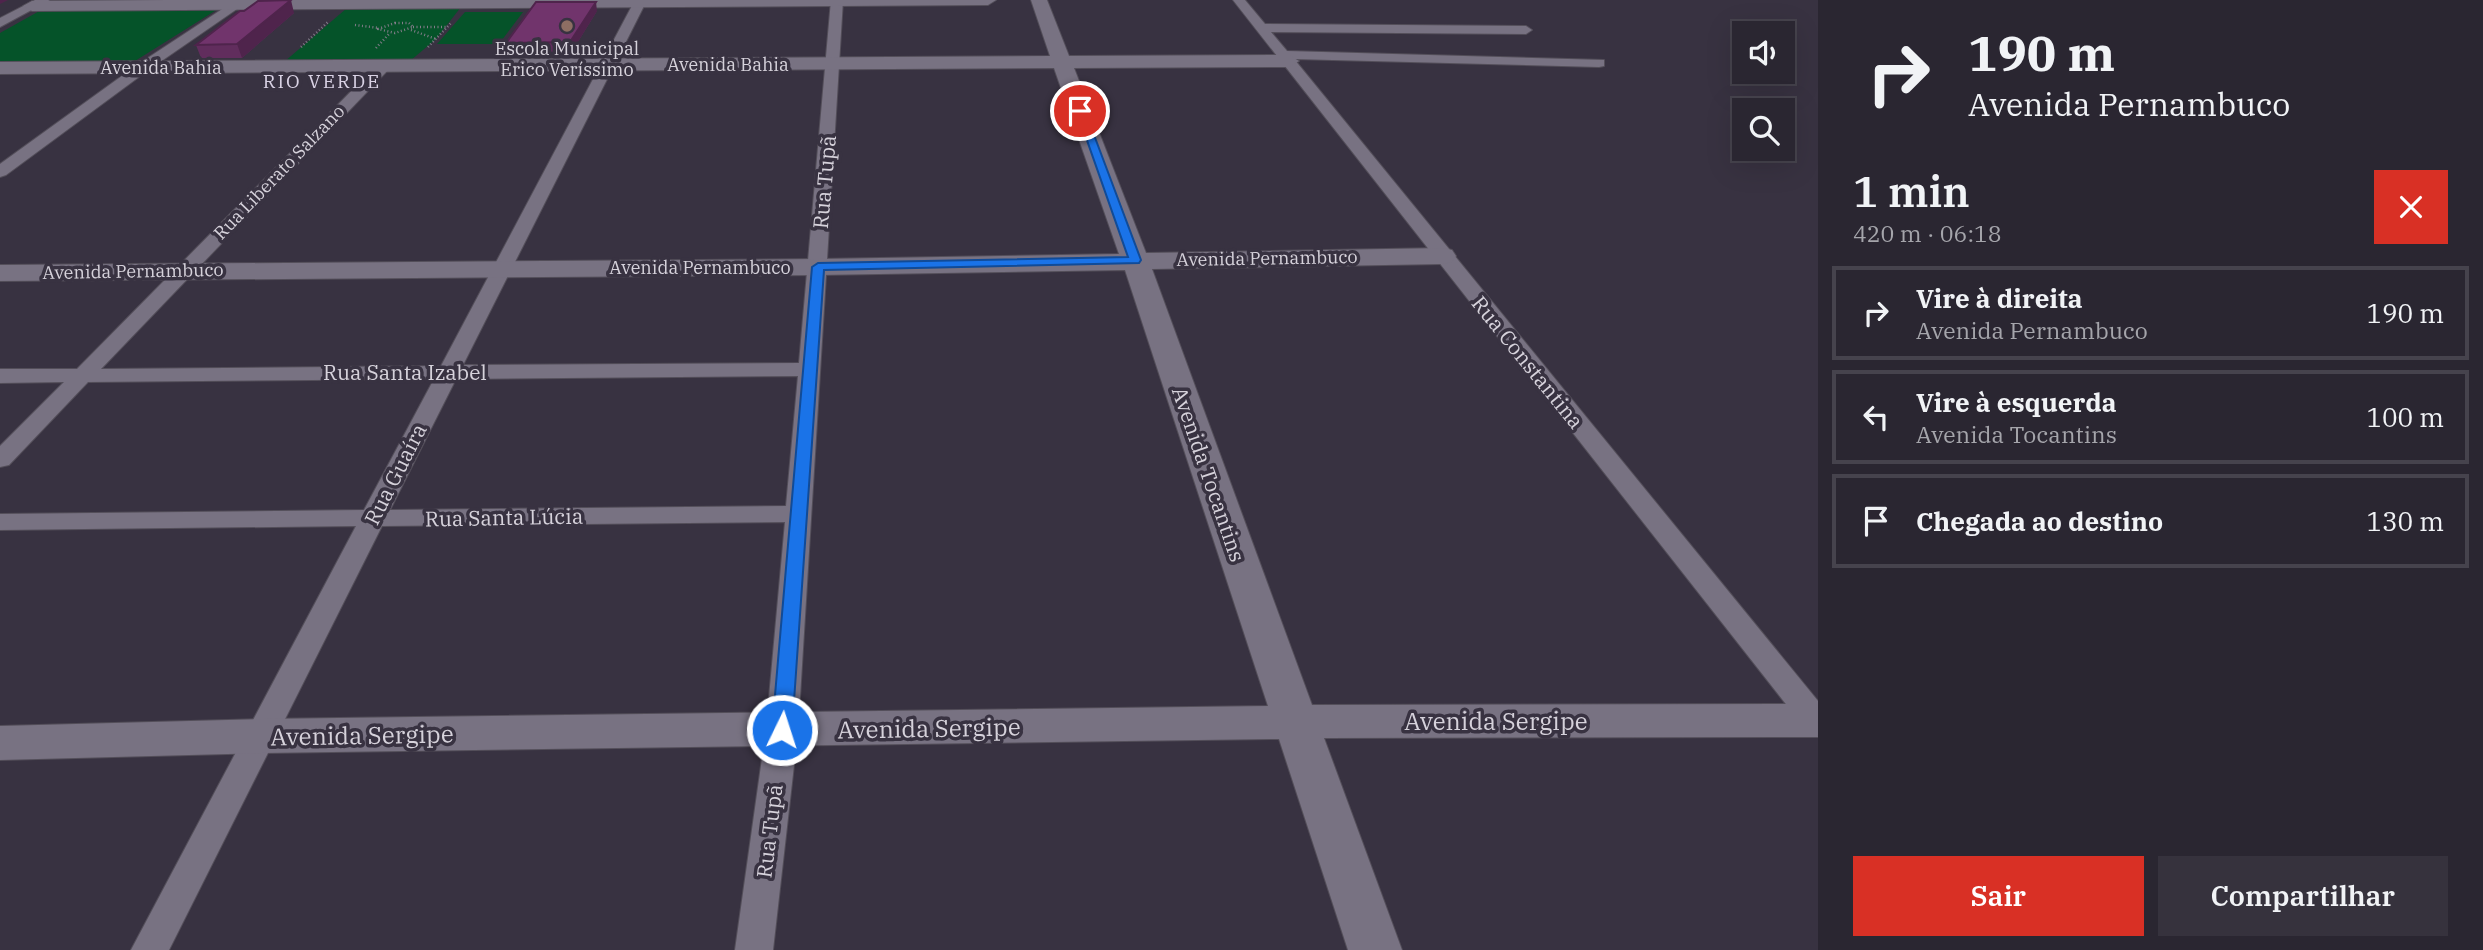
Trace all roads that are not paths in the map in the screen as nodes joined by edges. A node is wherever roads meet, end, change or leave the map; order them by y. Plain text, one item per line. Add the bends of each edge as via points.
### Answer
1 (988, 0) edge
2 (1039, 0) edge
3 (1239, 0) edge
4 (641, 1) edge
5 (837, 1) edge
6 (442, 2) edge
7 (38, 3) edge
8 (240, 3) edge
9 (0, 23) edge
10 (1262, 28) junction
11 (1526, 30) dead end
12 (1286, 58) junction
13 (1061, 62) junction
14 (1600, 63) dead end
15 (608, 64) junction
16 (834, 64) junction
17 (384, 66) junction
18 (0, 68) edge
19 (142, 68) junction
20 (0, 172) edge
21 (1443, 256) junction
22 (1135, 260) junction
23 (818, 267) junction
24 (502, 269) junction
25 (183, 270) junction
26 (0, 273) edge
27 (810, 369) junction
28 (448, 371) junction
29 (82, 374) junction
30 (0, 376) edge
31 (0, 460) edge
32 (798, 514) junction
33 (372, 519) junction
34 (0, 522) edge
35 (1296, 722) junction
36 (1817, 722) edge
37 (782, 730) junction
38 (262, 736) junction
39 (0, 744) edge
40 (150, 950) edge
41 (754, 950) edge
42 (1375, 950) edge

1 - 5 street
2 - 13 street, Avenida Tocantins
3 - 10 street, Rua Constantina
4 - 5 street
4 - 6 street
4 - 15 street, Rua Guaíra
5 - 16 street, Rua Tupã
6 - 8 street
7 - 8 street
7 - 9 street
8 - 19 street
10 - 11 street
10 - 12 street, Rua Constantina
12 - 13 street, Avenida Bahia
12 - 14 street
12 - 21 street, Rua Constantina
13 - 16 street, Avenida Bahia
13 - 22 street, Avenida Tocantins
15 - 16 street, Avenida Bahia
15 - 17 street, Avenida Bahia
15 - 24 street, Rua Guaíra
16 - 23 street, Rua Tupã
17 - 19 street, Avenida Bahia
17 - 25 street, Rua Liberato Salzano
18 - 19 street, Avenida Bahia
19 - 20 street
21 - 22 street, Avenida Pernambuco
21 - 36 street, Rua Constantina
22 - 23 street, Avenida Pernambuco
22 - 35 street, Avenida Tocantins
23 - 24 street, Avenida Pernambuco
23 - 27 street, Rua Tupã
24 - 25 street, Avenida Pernambuco
24 - 28 street, Rua Guaíra
25 - 26 street, Avenida Pernambuco
25 - 29 street, Rua Liberato Salzano
27 - 28 street, Rua Santa Izabel
27 - 32 street, Rua Tupã
28 - 29 street, Rua Santa Izabel
28 - 33 street, Rua Guaíra
29 - 30 street, Rua Santa Izabel
29 - 31 street, Rua Liberato Salzano
32 - 33 street, Rua Santa Lúcia
32 - 37 street, Rua Tupã
33 - 34 street, Rua Santa Lúcia
33 - 38 street, Rua Guaíra
35 - 36 street, Avenida Sergipe
35 - 37 street, Avenida Sergipe
35 - 42 street, Avenida Tocantins
37 - 38 street, Avenida Sergipe
37 - 41 street, Rua Tupã
38 - 39 street, Avenida Sergipe
38 - 40 street, Rua Guaíra

